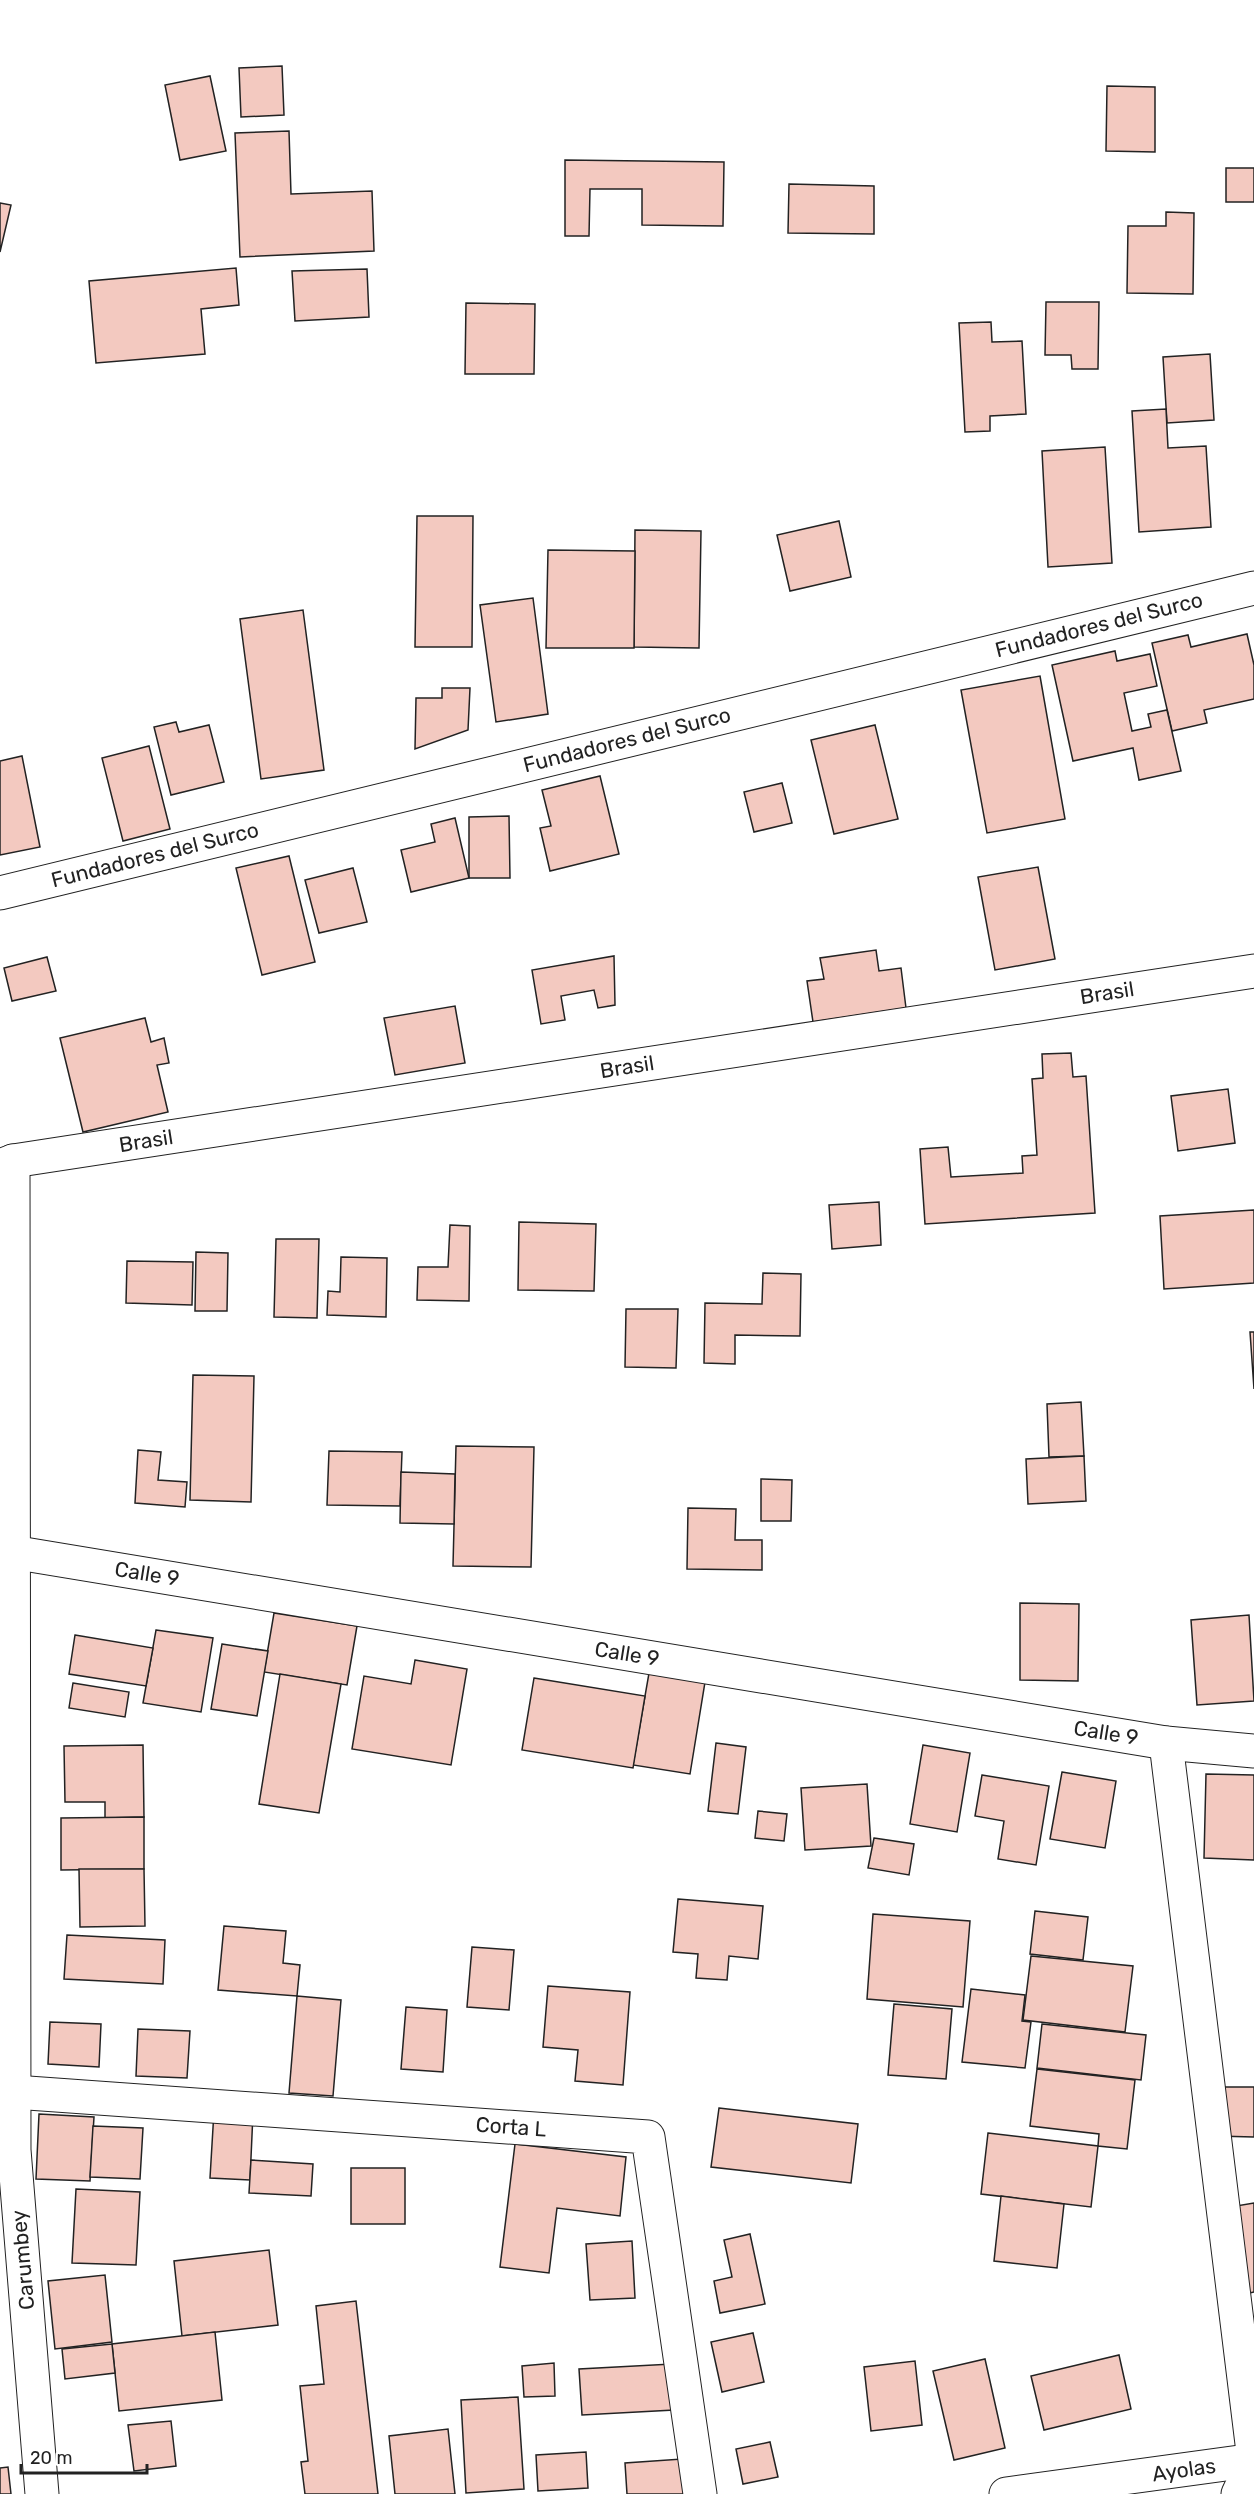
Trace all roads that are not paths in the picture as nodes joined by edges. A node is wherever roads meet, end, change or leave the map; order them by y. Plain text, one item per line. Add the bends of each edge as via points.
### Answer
1 (1254, 588) edge
2 (0, 893) edge
3 (1254, 971) edge
4 (6, 1163) edge
5 (7, 1551) edge
6 (1166, 1743) junction
7 (1254, 1752) edge
8 (14, 2092) junction
9 (1254, 2460) edge
10 (42, 2494) edge
11 (700, 2494) edge
12 (1006, 2494) edge
13 (1238, 2494) edge

1 - 2 street, Fundadores del Surco
3 - 4 street, Brasil
4 - 5 street, Carumbey
5 - 6 street, Calle 9
5 - 8 street, Carumbey
6 - 7 street, Calle 9
6 - 9 street
8 - 10 street, Carumbey via 14,2150
8 - 11 street, Corta L via 648,2137
9 - 12 street, Ayolas
9 - 13 street

